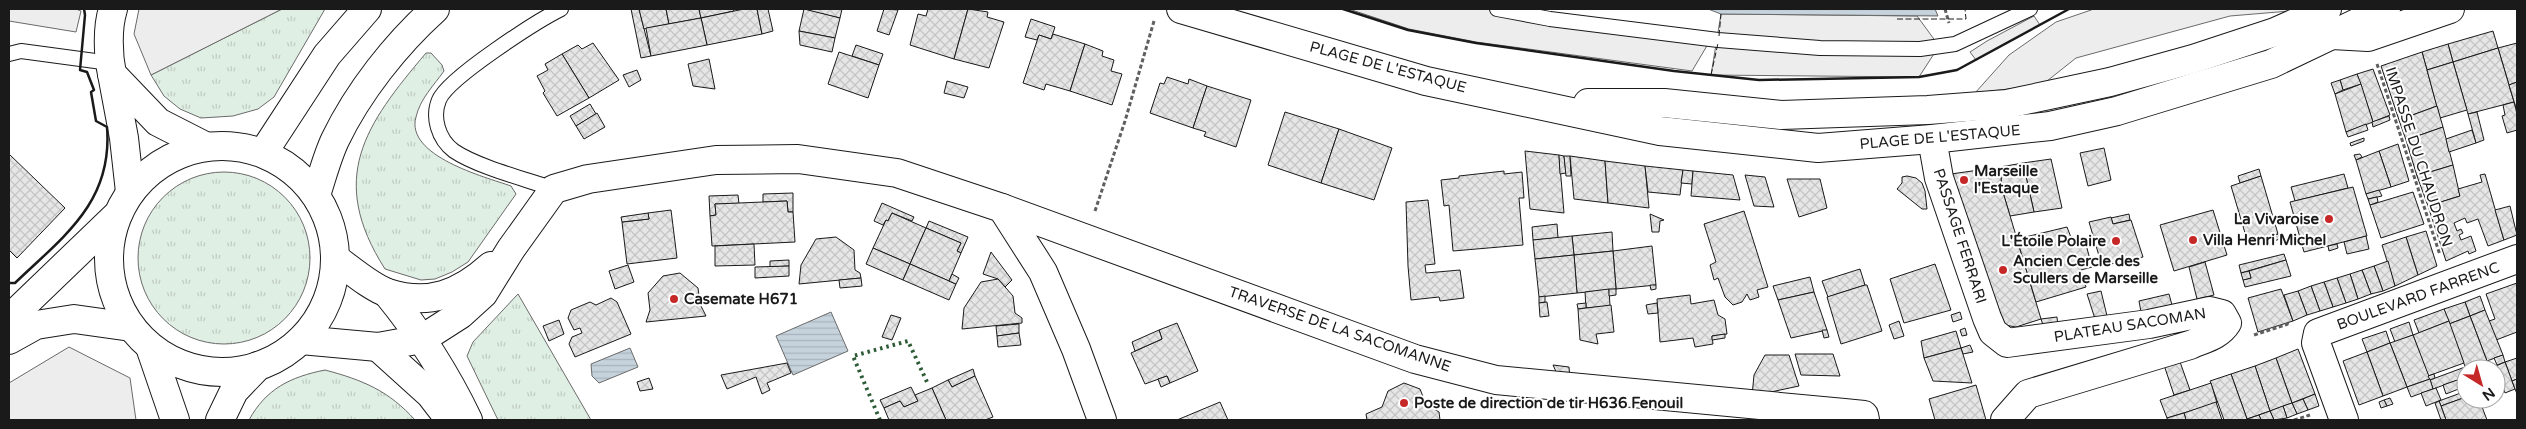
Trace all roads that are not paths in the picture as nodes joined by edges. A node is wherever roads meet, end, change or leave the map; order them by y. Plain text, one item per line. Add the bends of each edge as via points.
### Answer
1 (113, 9) edge
2 (367, 9) edge
3 (435, 9) edge
4 (561, 9) edge
5 (1181, 9) edge
6 (1230, 9) edge
7 (1497, 9) edge
8 (2030, 9) edge
9 (2386, 9) edge
10 (2450, 9) edge
11 (2321, 17) edge
12 (1269, 33) junction
13 (9, 54) edge
14 (111, 68) junction
15 (1536, 104) junction
16 (1928, 110) junction
17 (1932, 139) junction
18 (205, 146) junction
19 (263, 153) junction
20 (554, 189) junction
21 (316, 195) junction
22 (124, 204) junction
23 (1002, 208) junction
24 (510, 249) junction
25 (336, 259) junction
26 (2517, 259) edge
27 (386, 293) junction
28 (12, 311) edge
29 (131, 327) junction
30 (1992, 332) joint
31 (9, 340) edge
32 (301, 340) junction
33 (422, 340) junction
34 (150, 347) junction
35 (378, 347) junction
36 (258, 366) junction
37 (175, 420) edge
38 (220, 420) edge
39 (450, 420) edge
40 (468, 420) edge
41 (1102, 420) edge
42 (1865, 420) edge
43 (2005, 420) edge
44 (2344, 420) edge

1 - 14 street
2 - 19 street via 326,55
3 - 21 street via 408,34 366,88 335,140
4 - 20 lane via 455,80 439,98 435,121 453,150
5 - 12 street, PLAGE DE L'ESTAQUE
6 - 12 street, PLAGE DE L'ESTAQUE
7 - 8 lane via 1718,40 1820,48 1920,49 1955,44
9 - 11 street, PLAGE DE L'ESTAQUE
10 - 11 street, PLAGE DE L'ESTAQUE via 2368,37
11 - 16 street, PLAGE DE L'ESTAQUE via 2110,82 2007,104
11 - 17 street, PLAGE DE L'ESTAQUE via 2271,64 2117,110 2050,126
12 - 15 street, PLAGE DE L'ESTAQUE via 1426,81
13 - 14 lane via 21,51
14 - 18 street via 158,122
14 - 22 street via 124,138
15 - 16 street, PLAGE DE L'ESTAQUE via 1664,103 1781,115
15 - 17 street, PLAGE DE L'ESTAQUE via 1660,131 1818,148
16 - 17 street, PASSAGE FERRARI
17 - 30 street, PASSAGE FERRARI via 1939,178
18 - 19 street via 234,146
18 - 22 street via 163,162
19 - 21 street via 293,170
20 - 23 street, TRAVERSE DE LA SACOMANNE via 588,179 716,160 798,159 897,173
20 - 24 street
21 - 25 street via 331,226
22 - 28 street
22 - 29 street via 108,253 113,292
23 - 41 street via 1043,272
23 - 42 street, TRAVERSE DE LA SACOMANNE via 1415,359 1496,380 1844,413 1864,416
24 - 27 street via 471,284 452,292 425,300
24 - 33 street via 483,294 461,314
25 - 27 street
25 - 32 street via 327,303
26 - 44 street, BOULEVARD FARRENC via 2318,333 2316,342
27 - 33 street
29 - 31 street via 74,319 36,325
29 - 34 street
30 - 43 street, PLATEAU SACOMAN via 2006,343 2149,324 2210,311 2222,314 2227,323 2213,335 2190,344 2028,394
32 - 35 street
32 - 36 street
33 - 35 street
33 - 40 street
34 - 36 street via 183,366 221,372
34 - 37 street
35 - 39 street via 430,394
36 - 38 street via 234,391

